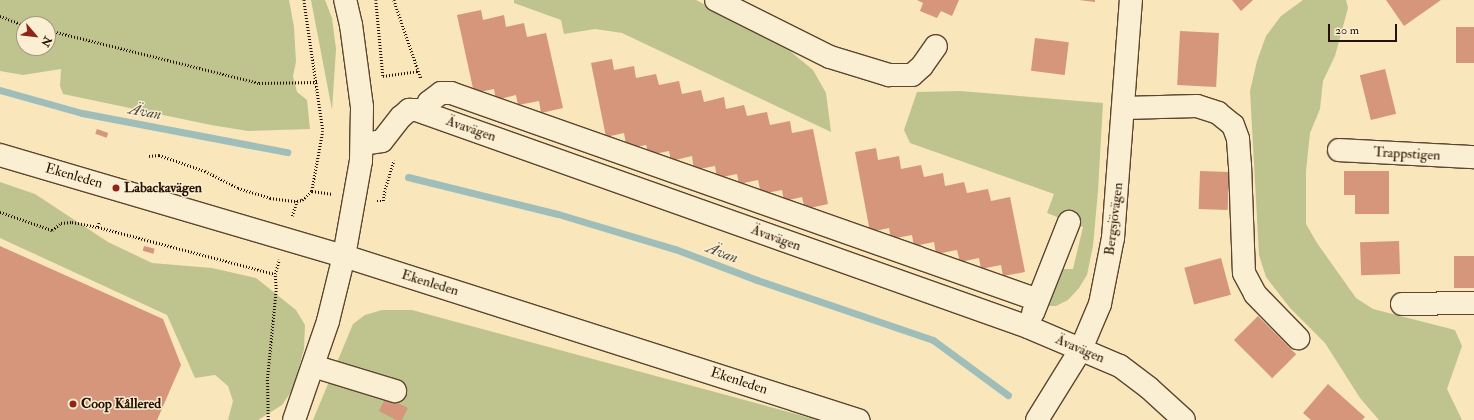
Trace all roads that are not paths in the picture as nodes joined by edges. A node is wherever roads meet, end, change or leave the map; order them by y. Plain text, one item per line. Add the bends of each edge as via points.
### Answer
1 (345, 0) edge
2 (716, 0) edge
3 (1131, 0) edge
4 (936, 46) dead end
5 (427, 108) junction
6 (1124, 108) junction
7 (362, 144) junction
8 (1339, 150) dead end
9 (0, 155) edge
10 (1474, 157) edge
11 (1069, 222) dead end
12 (344, 256) junction
13 (1038, 300) junction
14 (1402, 304) dead end
15 (1474, 304) edge
16 (1028, 327) junction
17 (1298, 338) dead end
18 (1081, 349) junction
19 (313, 366) junction
20 (395, 391) dead end
21 (294, 420) edge
22 (858, 420) edge
23 (1037, 420) edge
24 (1184, 420) edge

1 - 7 street via 359,76
2 - 4 street via 830,57 889,75 912,75
3 - 6 street, Bergsjövägen
5 - 7 street, Ävavägen via 409,110 382,140
5 - 13 street via 441,93 451,93
5 - 16 street, Ävavägen
6 - 17 street via 1197,106 1227,117 1238,139 1244,273 1255,294
6 - 18 street, Bergsjövägen via 1114,238 1100,304
7 - 12 street
8 - 10 street, Trappstigen
9 - 12 street, Ekenleden
11 - 13 street
12 - 19 street
12 - 22 street, Ekenleden
13 - 16 street
14 - 15 street
16 - 18 street, Ävavägen
18 - 23 street, Bergsjövägen
18 - 24 street, Ävavägen via 1120,366
19 - 20 street
19 - 21 street

